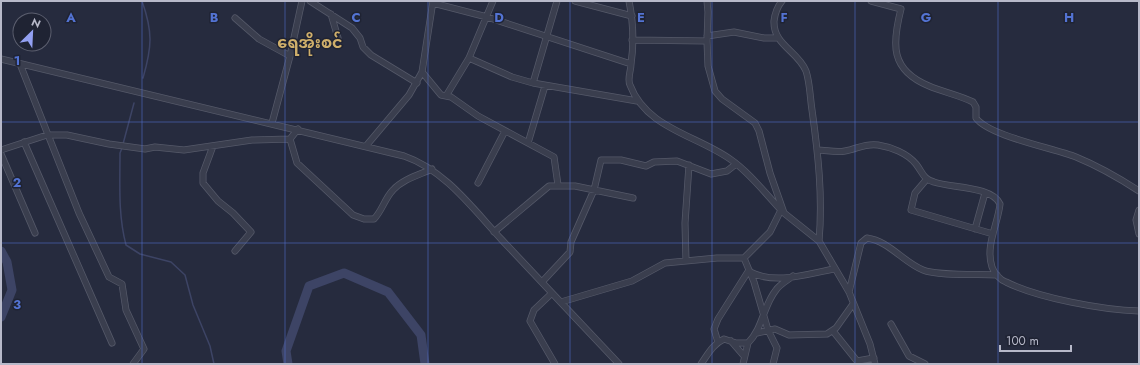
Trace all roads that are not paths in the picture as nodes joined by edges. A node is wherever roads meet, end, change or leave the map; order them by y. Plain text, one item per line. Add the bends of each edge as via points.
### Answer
1 (302, 1) edge
2 (310, 1) edge
3 (493, 1) edge
4 (557, 1) edge
5 (574, 1) edge
6 (629, 1) edge
7 (707, 1) edge
8 (782, 1) edge
9 (871, 1) edge
10 (433, 2) edge
11 (331, 14) junction
12 (632, 16) junction
13 (487, 17) junction
14 (235, 18) dead end
15 (546, 36) junction
16 (338, 38) dead end
17 (707, 38) junction
18 (777, 38) junction
19 (632, 40) junction
20 (290, 56) junction
21 (469, 58) junction
22 (1, 59) edge
23 (20, 64) junction
24 (631, 64) junction
25 (422, 72) junction
26 (416, 83) junction
27 (533, 83) junction
28 (545, 86) junction
29 (446, 96) junction
30 (637, 101) junction
31 (272, 123) junction
32 (298, 129) junction
33 (505, 131) junction
34 (47, 135) junction
35 (290, 139) junction
36 (24, 142) junction
37 (528, 143) junction
38 (213, 146) junction
39 (366, 146) junction
40 (1, 150) edge
41 (817, 150) junction
42 (1, 154) edge
43 (736, 164) junction
44 (689, 165) junction
45 (432, 169) junction
46 (926, 180) junction
47 (478, 183) dead end
48 (558, 186) junction
49 (594, 190) junction
50 (1139, 191) edge
51 (985, 193) junction
52 (633, 198) dead end
53 (1139, 210) edge
54 (783, 212) junction
55 (975, 229) junction
56 (494, 232) junction
57 (35, 233) dead end
58 (992, 234) junction
59 (1139, 234) edge
60 (819, 241) junction
61 (236, 251) dead end
62 (744, 258) junction
63 (686, 261) junction
64 (834, 269) junction
65 (750, 271) junction
66 (997, 275) junction
67 (794, 276) junction
68 (542, 282) junction
69 (849, 292) junction
70 (552, 293) junction
71 (561, 302) junction
72 (853, 304) junction
73 (1139, 310) edge
74 (764, 312) junction
75 (890, 324) dead end
76 (768, 330) junction
77 (833, 331) junction
78 (784, 334) junction
79 (755, 335) junction
80 (730, 341) junction
81 (774, 341) junction
82 (718, 342) junction
83 (112, 343) dead end
84 (748, 343) junction
85 (744, 356) junction
86 (875, 361) edge
87 (133, 364) edge
88 (555, 364) edge
89 (620, 364) edge
90 (701, 364) edge
91 (743, 364) edge
92 (773, 364) edge
93 (925, 364) edge

1 - 20 street
2 - 11 street
3 - 13 street
4 - 15 street
5 - 12 street
6 - 12 street
7 - 17 street
8 - 18 street via 775,16
9 - 50 street via 901,9 894,35 898,61 917,81 972,102 976,107 976,118 990,128 1077,157 1121,178
10 - 13 street
10 - 25 street
11 - 16 street
11 - 26 street via 352,28 371,55
12 - 19 street
13 - 15 street
13 - 21 street
14 - 20 street via 259,39
15 - 24 street
15 - 27 street
17 - 18 street via 734,32
17 - 19 street
17 - 54 street via 708,66 715,91 731,106 749,117 759,131
18 - 41 street via 805,69
19 - 24 street
20 - 31 street
21 - 27 street via 512,77
21 - 29 street
22 - 23 street
23 - 31 street
23 - 34 street
24 - 30 street via 629,84
25 - 26 street
25 - 29 street via 441,95
26 - 39 street via 409,96
27 - 28 street
28 - 30 street
28 - 37 street
29 - 33 street
30 - 43 street via 651,116 666,126 718,151
31 - 32 street
32 - 35 street
32 - 39 street
33 - 37 street
33 - 47 street
34 - 36 street
34 - 38 street via 67,135 145,149 155,146 184,150
34 - 87 street via 109,277 122,284 126,310 144,349
35 - 38 street via 252,140
35 - 45 street via 297,163 353,214 364,219 374,219 393,190 407,180
36 - 40 street
36 - 83 street
37 - 48 street via 554,157
38 - 61 street via 203,173 203,183 251,232
39 - 45 street via 420,161
41 - 46 street via 844,152 862,145 879,145 908,157
41 - 60 street via 821,218
42 - 57 street
43 - 44 street via 727,171 711,174
43 - 54 street
44 - 49 street via 670,161 654,162 646,166 621,160 601,160
44 - 63 street via 685,223
45 - 56 street
46 - 51 street
46 - 55 street via 915,193 911,210
48 - 49 street
48 - 56 street via 546,187
49 - 52 street
49 - 68 street via 571,242 570,252
51 - 55 street
51 - 58 street via 1000,204
53 - 59 street via 1136,220
54 - 60 street
54 - 62 street via 770,232
55 - 58 street
56 - 68 street
58 - 66 street via 991,261
60 - 64 street
62 - 63 street
62 - 65 street
63 - 71 street via 665,263 632,281
64 - 67 street
64 - 69 street
65 - 67 street via 766,279
65 - 74 street
65 - 82 street via 718,319 714,329
66 - 69 street via 927,272 878,241 867,238 861,243
66 - 73 street via 1004,282 1048,297
67 - 74 street via 777,288
68 - 70 street
69 - 72 street
70 - 71 street
70 - 88 street via 534,310 530,321
71 - 89 street
72 - 77 street
72 - 86 street
74 - 76 street
74 - 79 street
75 - 93 street via 909,356
76 - 78 street via 774,329
76 - 79 street
76 - 81 street
77 - 78 street via 827,334
77 - 86 street via 857,361
78 - 81 street
79 - 81 street via 762,335
79 - 84 street
80 - 82 street via 724,339
80 - 84 street
80 - 85 street
81 - 92 street via 777,348
82 - 90 street
84 - 85 street
85 - 91 street

